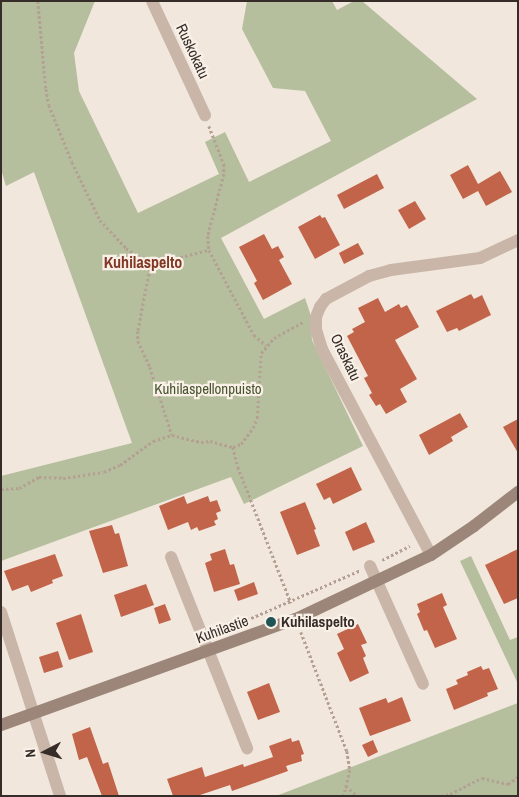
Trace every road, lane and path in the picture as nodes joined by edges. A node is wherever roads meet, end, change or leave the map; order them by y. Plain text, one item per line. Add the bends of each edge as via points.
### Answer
1 (38, 1) edge
2 (152, 1) edge
3 (205, 115) joint
4 (518, 240) edge
5 (209, 250) junction
6 (151, 264) junction
7 (316, 317) junction
8 (266, 345) junction
9 (172, 435) junction
10 (1, 489) edge
11 (518, 492) edge
12 (424, 539) junction
13 (431, 555) junction
14 (171, 557) dead end
15 (370, 566) junction
16 (378, 581) junction
17 (1, 612) edge
18 (238, 624) dead end
19 (208, 652) junction
20 (423, 684) dead end
21 (34, 714) junction
22 (1, 726) edge
23 (247, 748) dead end
24 (518, 777) edge
25 (346, 786) dead end
26 (60, 796) edge
27 (357, 796) edge
28 (441, 796) edge

1 - 6 path via 46,90 68,153 100,220 126,248
2 - 3 street, Ruskokatu
3 - 5 path via 224,164 208,236
4 - 7 street via 472,260 391,270 370,276 326,300
5 - 6 path
5 - 8 path via 254,335
6 - 9 path via 138,341
7 - 8 path via 301,322
7 - 12 street, Oraskatu via 322,349
8 - 9 path via 259,362 260,394 256,418 241,444 234,447
9 - 10 path via 153,441 120,465 104,472 39,478 19,488
11 - 13 street, Kuhilastie
12 - 13 street, Oraskatu
12 - 15 path
13 - 16 street, Kuhilastie
14 - 19 street
15 - 16 street
15 - 18 path
16 - 19 street, Kuhilastie via 296,619
16 - 20 street
17 - 21 street
19 - 21 street, Kuhilastie
19 - 23 street
21 - 22 street, Kuhilastie
21 - 26 street
24 - 28 path via 508,784 482,778
25 - 27 path

